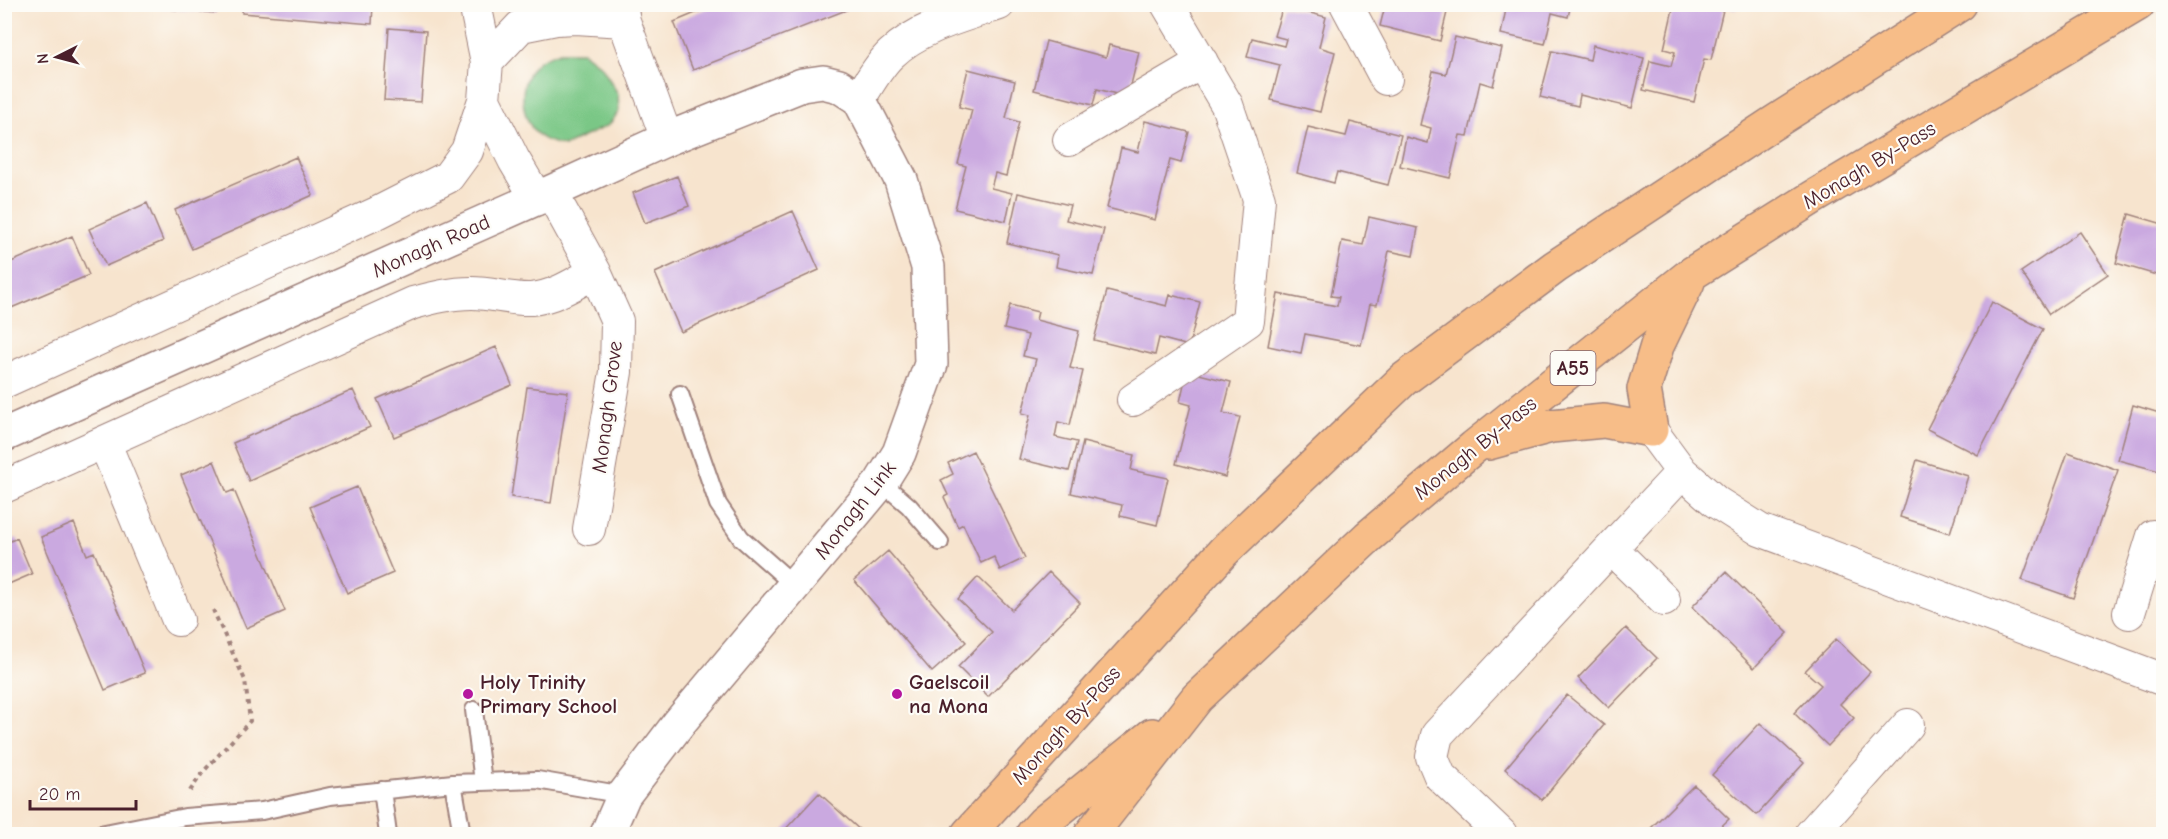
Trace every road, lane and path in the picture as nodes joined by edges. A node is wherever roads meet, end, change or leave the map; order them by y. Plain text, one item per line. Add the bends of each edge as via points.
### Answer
1 (475, 4) edge
2 (999, 4) edge
3 (1167, 4) edge
4 (1346, 4) edge
5 (1960, 4) edge
6 (2138, 4) edge
7 (622, 13) edge
8 (937, 14) edge
9 (486, 62) junction
10 (1202, 62) junction
11 (1386, 79) dead end
12 (859, 99) junction
13 (484, 100) junction
14 (667, 139) junction
15 (1069, 140) dead end
16 (544, 195) junction
17 (595, 273) junction
18 (1691, 274) junction
19 (4, 382) edge
20 (680, 394) dead end
21 (1133, 400) dead end
22 (1651, 430) junction
23 (4, 435) edge
24 (105, 444) junction
25 (1474, 447) junction
26 (1682, 472) junction
27 (881, 482) junction
28 (4, 488) edge
29 (589, 529) dead end
30 (2163, 539) edge
31 (940, 542) dead end
32 (1612, 549) junction
33 (794, 585) junction
34 (1664, 600) dead end
35 (2129, 613) dead end
36 (178, 620) joint
37 (2163, 680) edge
38 (1197, 698) junction
39 (474, 710) dead end
40 (1908, 725) dead end
41 (483, 782) junction
42 (453, 783) junction
43 (382, 790) junction
44 (624, 795) junction
45 (195, 816) junction
46 (1817, 833) edge
47 (100, 834) edge
48 (387, 834) edge
49 (462, 834) edge
50 (607, 834) edge
51 (968, 834) edge
52 (1033, 834) edge
53 (1091, 834) edge
54 (1501, 834) edge

1 - 9 street
2 - 8 street
3 - 10 street
4 - 11 street
5 - 51 highway, Monagh By-Pass via 1555,267 1403,380 1224,551
6 - 18 highway, Monagh By-Pass / A55
7 - 9 street via 522,26
7 - 14 street
8 - 12 street via 889,56
9 - 13 street
10 - 15 street
10 - 21 street via 1227,105 1259,199 1248,321
12 - 14 street, Monagh Road via 839,86 823,82 802,85
12 - 27 street, Monagh Link via 901,180 928,267 931,364 899,453
13 - 16 street via 514,160
13 - 19 street via 467,152 448,177
14 - 16 street, Monagh Road
16 - 17 street, Monagh Grove
16 - 23 street, Monagh Road
17 - 24 street via 533,299 473,293 413,303
17 - 29 street, Monagh Grove via 617,321 616,372
18 - 22 highway via 1657,346 1644,389
18 - 25 highway, Monagh By-Pass / A55
20 - 33 lane via 718,504 741,538
22 - 25 highway via 1604,421 1551,426
22 - 26 street
24 - 28 street
24 - 36 street
25 - 38 highway, Monagh By-Pass / A55 via 1368,537
26 - 32 street
26 - 37 street via 1716,502 1760,530
27 - 31 lane via 909,506
27 - 33 street, Monagh Link
30 - 35 street via 2153,536
32 - 34 street
32 - 54 street via 1437,735 1432,757 1440,776
33 - 44 street, Monagh Link
36 - 45 path via 211,606 245,680 250,721 189,792
38 - 52 highway
38 - 53 highway, Monagh By-Pass / A55
39 - 41 lane
40 - 46 street
41 - 42 lane
41 - 44 lane via 537,780
42 - 43 lane
42 - 49 lane
43 - 45 lane via 330,796 262,811
43 - 48 lane
44 - 50 street, Monagh Link
45 - 47 lane

